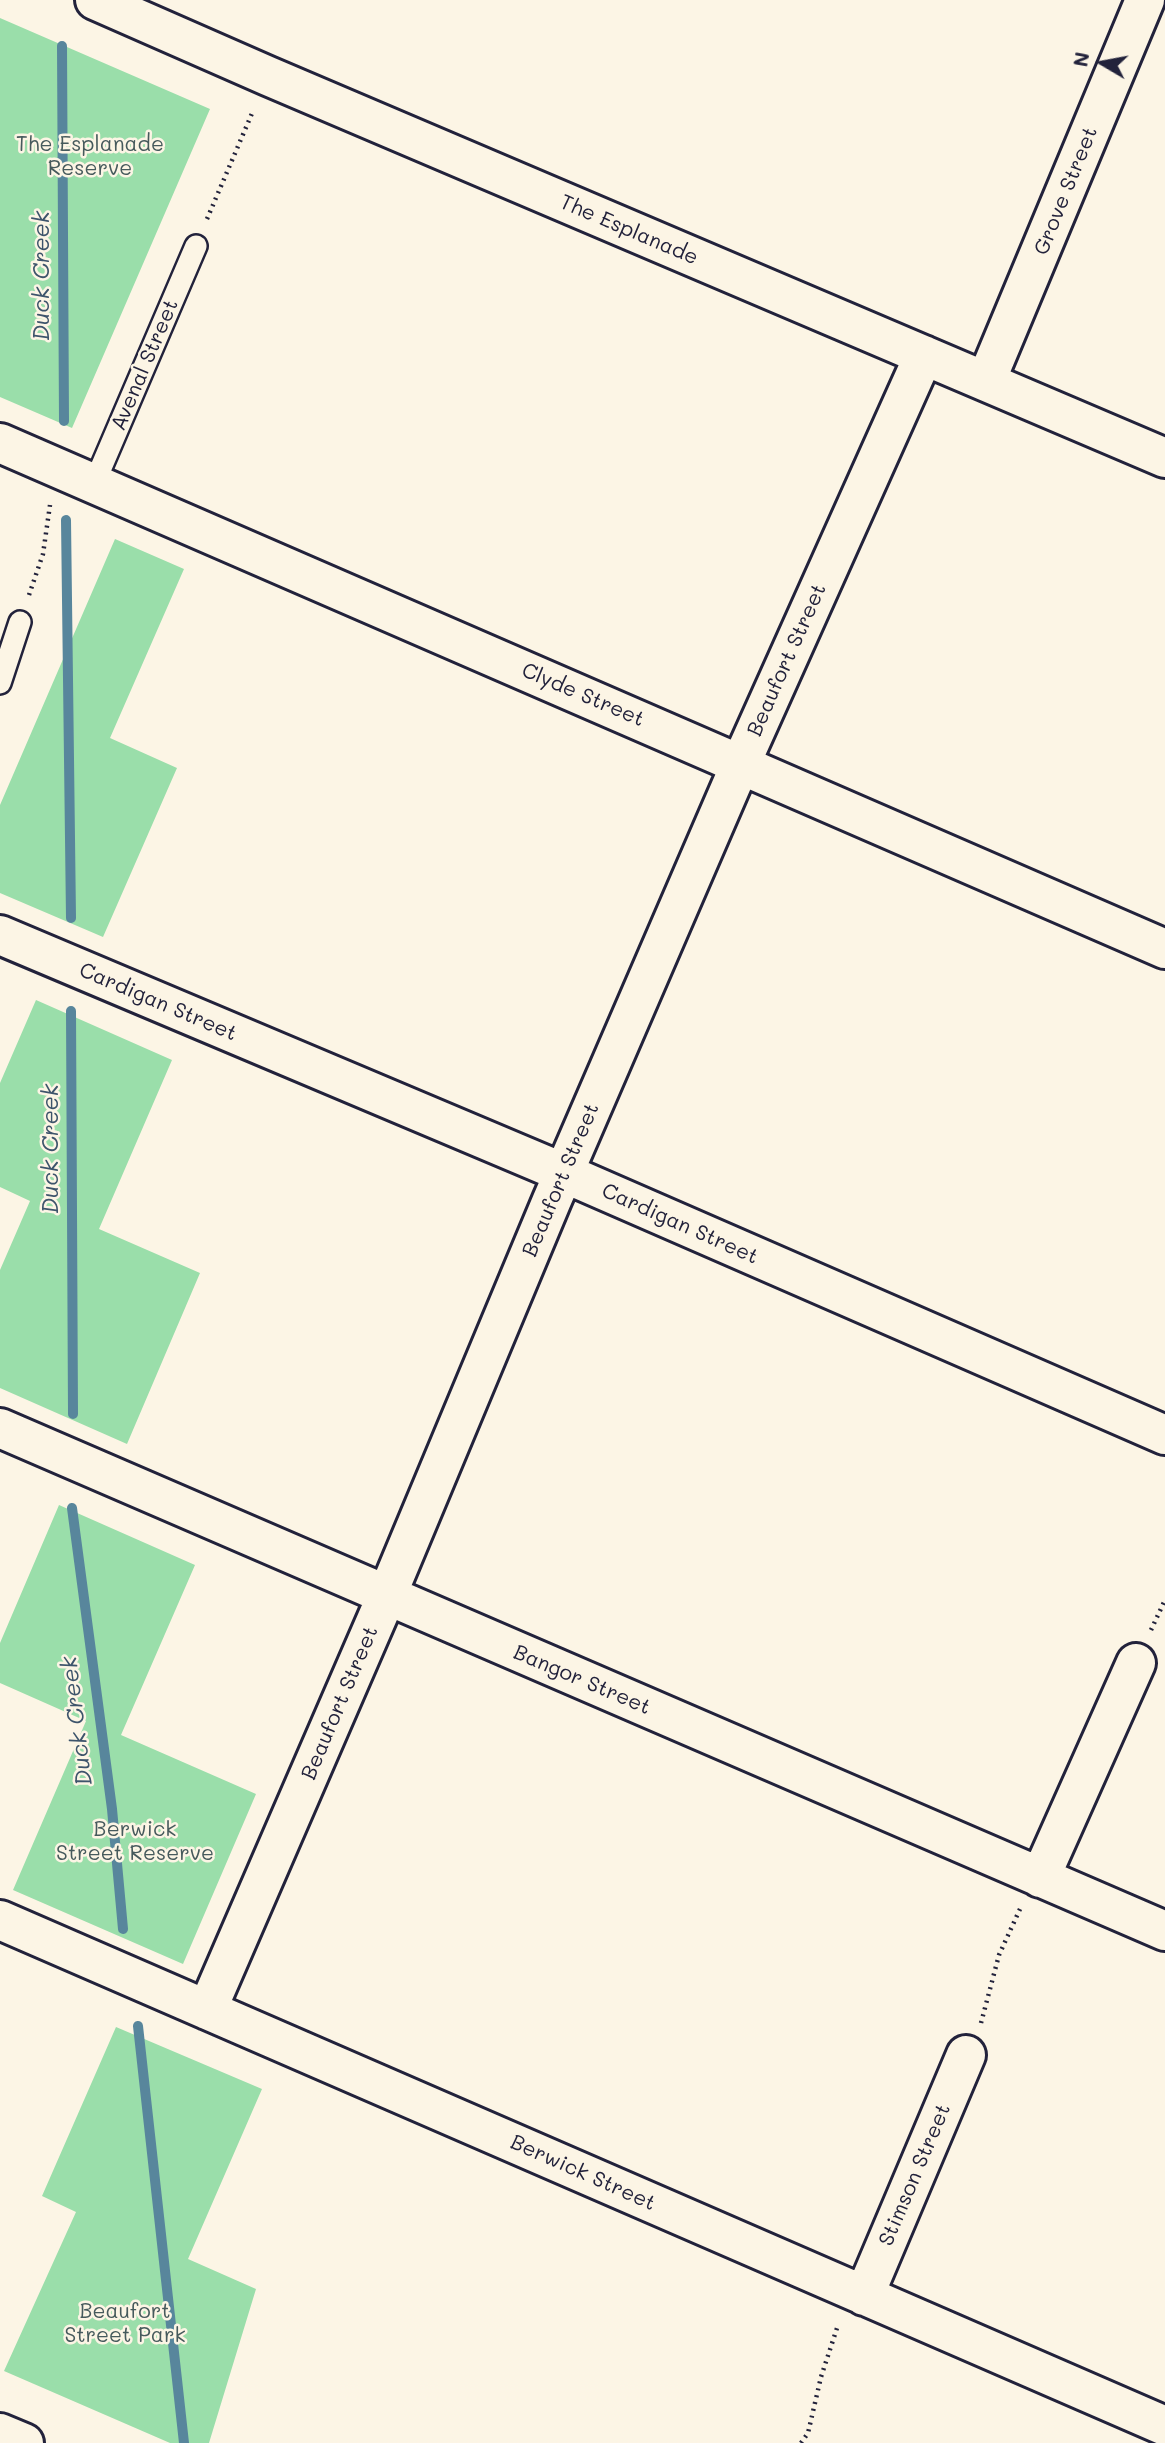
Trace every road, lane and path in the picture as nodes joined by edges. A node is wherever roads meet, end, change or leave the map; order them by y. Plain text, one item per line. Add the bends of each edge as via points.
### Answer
1 (94, 0) edge
2 (1145, 0) edge
3 (268, 76) junction
4 (196, 246) joint
5 (924, 355) junction
6 (986, 381) junction
7 (0, 443) edge
8 (1165, 458) edge
9 (94, 484) junction
10 (52, 494) dead end
11 (20, 622) joint
12 (0, 683) edge
13 (741, 764) junction
14 (0, 935) edge
15 (1165, 950) edge
16 (564, 1173) junction
17 (0, 1428) edge
18 (1165, 1435) edge
19 (387, 1595) junction
20 (1136, 1663) dead end
21 (1041, 1878) junction
22 (0, 1920) edge
23 (1165, 1931) edge
24 (207, 2010) junction
25 (966, 2055) joint
26 (864, 2296) junction
27 (839, 2323) dead end
28 (1165, 2426) edge
29 (0, 2432) edge
30 (24, 2443) edge
31 (800, 2443) edge

1 - 3 street, The Esplanade
2 - 6 street, Grove Street
3 - 4 path
3 - 5 street, The Esplanade
4 - 9 lane, Avenal Street
5 - 6 street, The Esplanade
5 - 13 street, Beaufort Street
6 - 8 street, The Esplanade
7 - 9 street, Clyde Street
9 - 13 street, Clyde Street
10 - 11 path via 43,554
11 - 12 lane
13 - 15 street, Clyde Street
13 - 16 street, Beaufort Street
14 - 16 street, Cardigan Street
16 - 18 street, Cardigan Street
16 - 19 street, Beaufort Street
17 - 19 street, Bangor Street
19 - 21 street, Bangor Street
19 - 24 street, Beaufort Street
20 - 21 street
21 - 23 street, Bangor Street
21 - 25 path via 1022,1905 999,1955 976,2042
22 - 24 street, Berwick Street
24 - 26 street, Berwick Street
25 - 26 street, Stimson Street
26 - 28 street, Berwick Street
27 - 31 path via 808,2433
29 - 30 street

